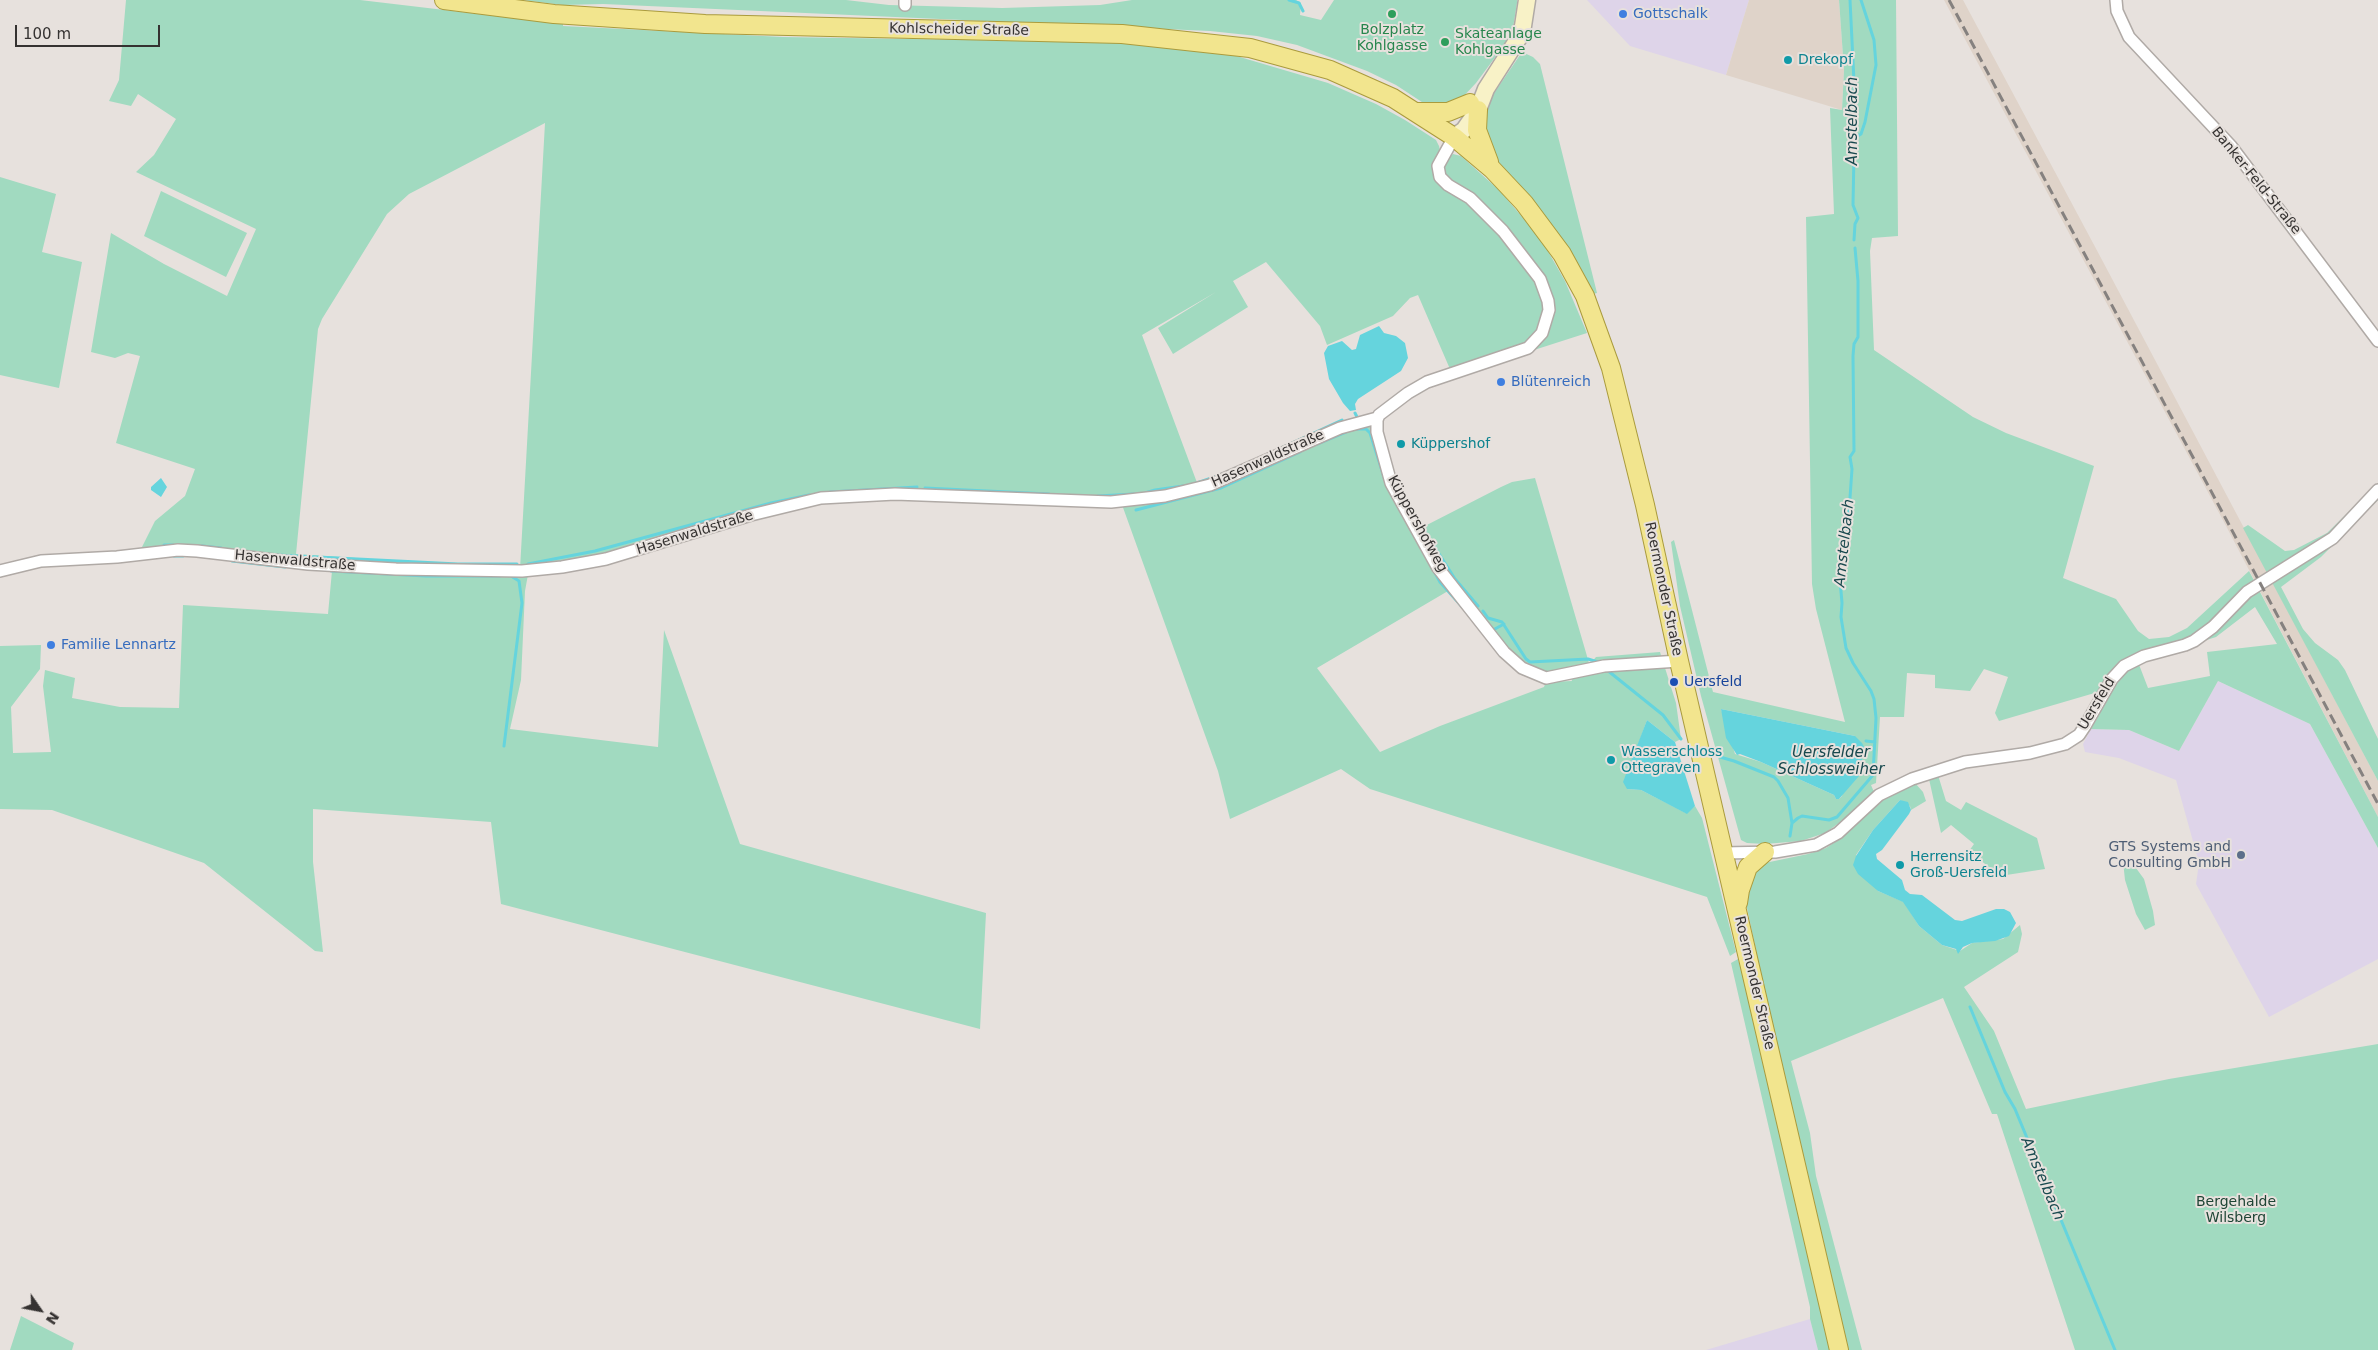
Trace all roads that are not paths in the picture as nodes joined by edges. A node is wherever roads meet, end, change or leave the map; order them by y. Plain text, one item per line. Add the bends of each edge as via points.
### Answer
1 (444, 0) edge
2 (1527, 0) edge
3 (2116, 0) edge
4 (1474, 106) junction
5 (1417, 112) junction
6 (1454, 137) junction
7 (1492, 169) junction
8 (2378, 341) edge
9 (1377, 418) junction
10 (2378, 490) edge
11 (0, 571) edge
12 (1679, 661) junction
13 (1765, 852) junction
14 (1723, 853) junction
15 (1737, 911) junction
16 (1838, 1350) edge

1 - 5 main road, Kohlscheider Straße via 554,14 695,23 1122,34 1211,42 1285,56 1330,70
2 - 4 main road via 1524,26 1518,39
3 - 8 street, Banker-Feld-Straße via 2117,11 2129,37 2232,146
4 - 5 main road via 1448,112
4 - 6 main road via 1464,130
4 - 7 main road via 1479,141
5 - 6 main road, Kohlscheider Straße
6 - 7 main road, Roermonder Straße
6 - 9 street via 1438,166 1440,177 1470,198 1503,230 1540,278 1549,310 1542,333 1528,348 1427,382
7 - 12 main road, Roermonder Straße via 1562,254 1585,296 1604,346 1645,505
9 - 11 street, Hasenwaldstraße via 1340,428 1210,486 1165,496 1111,502 895,494 821,498 751,515 606,560 562,567 522,571 396,569 308,564 178,550 41,561
9 - 12 street, Küppershofweg via 1383,457 1391,483 1405,510 1438,568 1513,662 1546,678 1604,666
10 - 13 street, Uersfeld via 2333,538 2263,580 2194,641 2144,656 2124,666 2112,679 2079,735 2065,744 2030,754 1965,762 1923,774 1879,795 1831,838 1798,849
12 - 14 main road, Roermonder Straße
13 - 14 street, Uersfeld
13 - 15 main road via 1748,867 1743,877
14 - 15 main road, Roermonder Straße
15 - 16 main road, Roermonder Straße

